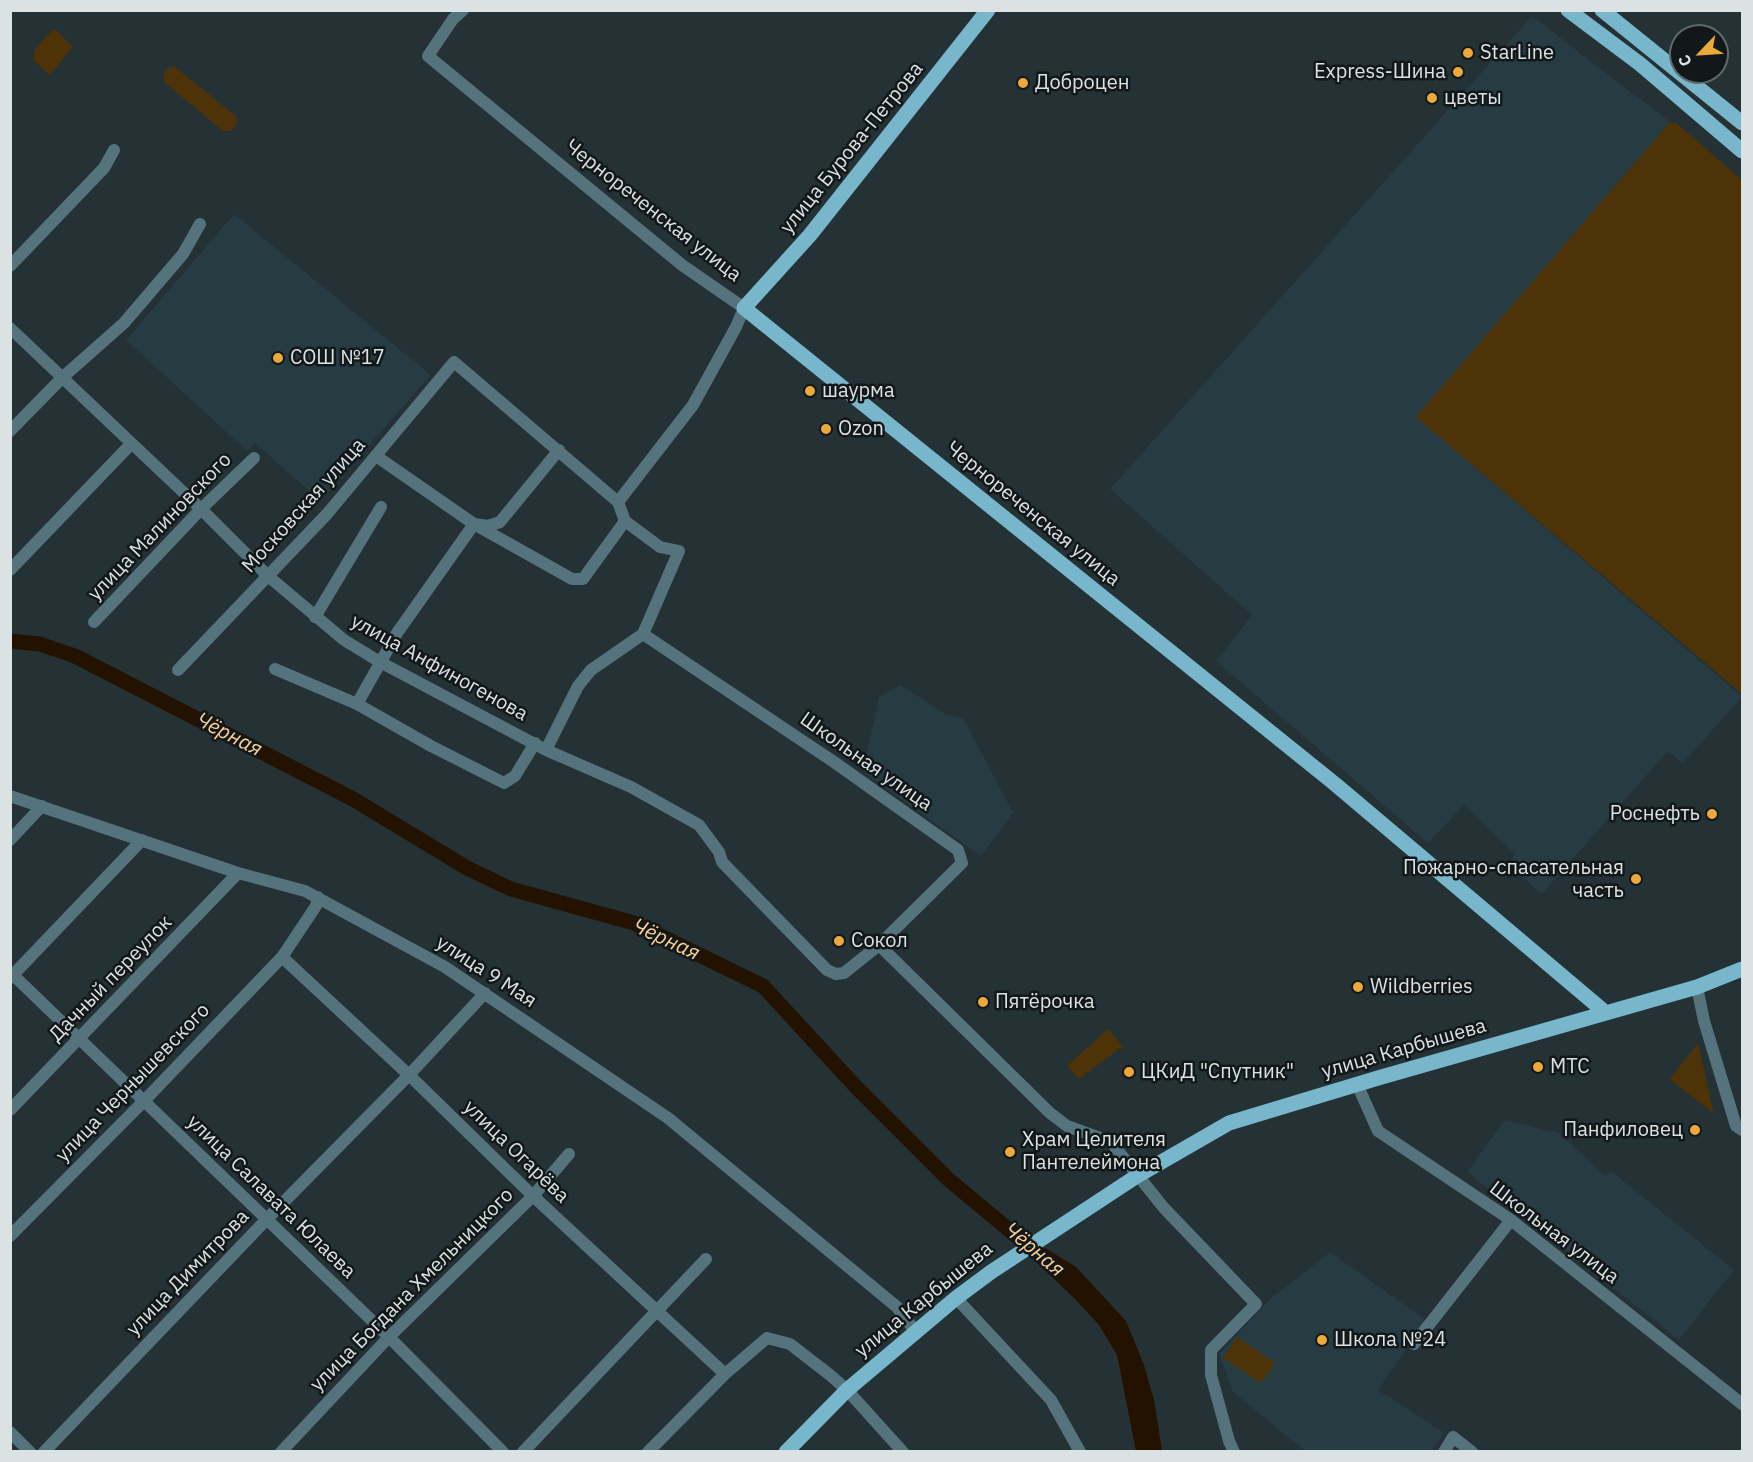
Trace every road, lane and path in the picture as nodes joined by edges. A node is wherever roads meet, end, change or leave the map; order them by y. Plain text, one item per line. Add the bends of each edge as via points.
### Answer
1 (463, 10) edge
2 (988, 10) edge
3 (1568, 10) edge
4 (1602, 10) edge
5 (1743, 123) edge
6 (114, 150) dead end
7 (1743, 151) edge
8 (200, 224) dead end
9 (10, 266) edge
10 (744, 308) junction
11 (10, 328) edge
12 (63, 377) junction
13 (10, 431) edge
14 (131, 444) junction
15 (559, 450) junction
16 (376, 456) junction
17 (254, 458) dead end
18 (618, 502) junction
19 (381, 507) dead end
20 (201, 509) junction
21 (625, 521) junction
22 (500, 522) junction
23 (474, 524) junction
24 (511, 543) junction
25 (10, 570) edge
26 (268, 576) junction
27 (315, 617) junction
28 (94, 622) dead end
29 (643, 634) junction
30 (380, 662) junction
31 (275, 669) dead end
32 (178, 670) dead end
33 (357, 704) junction
34 (540, 746) junction
35 (10, 796) edge
36 (42, 806) junction
37 (10, 840) edge
38 (142, 840) junction
39 (238, 873) junction
40 (318, 897) junction
41 (879, 945) junction
42 (282, 957) junction
43 (1743, 969) edge
44 (12, 975) edge
45 (1697, 987) junction
46 (485, 993) junction
47 (1606, 1013) junction
48 (80, 1039) junction
49 (409, 1075) junction
50 (1357, 1084) junction
51 (143, 1102) junction
52 (10, 1110) edge
53 (1743, 1130) edge
54 (569, 1154) dead end
55 (1137, 1176) junction
56 (533, 1196) junction
57 (266, 1220) junction
58 (1511, 1220) junction
59 (10, 1236) edge
60 (706, 1259) dead end
61 (956, 1298) junction
62 (657, 1311) junction
63 (916, 1332) junction
64 (388, 1338) junction
65 (1414, 1344) dead end
66 (725, 1374) junction
67 (847, 1390) junction
68 (1743, 1404) edge
69 (10, 1432) edge
70 (30, 1452) edge
71 (44, 1452) edge
72 (281, 1452) edge
73 (503, 1452) edge
74 (523, 1452) edge
75 (648, 1452) edge
76 (786, 1452) edge
77 (903, 1452) edge
78 (1080, 1452) edge
79 (1234, 1452) edge
80 (1444, 1452) edge
81 (1472, 1452) edge

1 - 10 street, Чернореченская улица via 428,56 682,265
2 - 10 main road, улица Бурова-Петрова via 810,235
3 - 7 main road via 1640,64
4 - 5 main road
6 - 9 street via 104,168
8 - 12 street via 183,254 124,323
10 - 18 street via 693,405
10 - 47 main road, Чернореченская улица via 1335,784
11 - 12 street, улица Анфиногенова
12 - 13 street
12 - 14 street, улица Анфиногенова
14 - 20 street, улица Анфиногенова
14 - 25 street
15 - 16 street, Московская улица via 454,362
15 - 18 street
15 - 22 street
16 - 23 street
16 - 26 street, Московская улица
17 - 20 street, улица Малиновского
18 - 21 street
19 - 27 street
20 - 26 street, улица Анфиногенова
20 - 28 street, улица Малиновского
21 - 24 street via 583,579 572,579
21 - 29 street via 660,547 679,551
22 - 23 street via 488,526
22 - 24 street
23 - 24 street
23 - 30 street
26 - 27 street, улица Анфиногенова
26 - 32 street, Московская улица
27 - 30 street, улица Анфиногенова
29 - 34 street via 591,670
29 - 41 street, Школьная улица via 958,850 962,863
30 - 33 street
30 - 34 street, улица Анфиногенова
31 - 33 street
33 - 34 street via 504,783 515,776
34 - 41 street, улица Анфиногенова via 631,787 691,820 724,854 722,862 830,972 844,973
35 - 36 street, улица 9 Мая
36 - 37 street
36 - 38 street, улица 9 Мая
38 - 39 street, улица 9 Мая
38 - 44 street
39 - 40 street, улица 9 Мая
39 - 48 street, Дачный переулок
40 - 42 street, улица Чернышевского
40 - 46 street, улица 9 Мая via 445,966
41 - 55 street via 1050,1113 1067,1126 1111,1142
42 - 49 street, улица Огарёва
42 - 51 street, улица Чернышевского
43 - 45 main road, улица Карбышева
44 - 48 street, улица Салавата Юлаева
45 - 47 main road, улица Карбышева
45 - 53 street via 1736,1126
46 - 49 street, улица Димитрова
46 - 63 street, улица 9 Мая via 668,1118 897,1306
47 - 50 main road, улица Карбышева
48 - 51 street, улица Салавата Юлаева
48 - 52 street, Дачный переулок
49 - 56 street, улица Огарёва
49 - 57 street, улица Димитрова
50 - 55 main road, улица Карбышева via 1229,1123
50 - 58 street, Школьная улица via 1378,1131
51 - 57 street, улица Салавата Юлаева
51 - 59 street, улица Чернышевского
54 - 56 street, улица Богдана Хмельницкого
55 - 61 main road, улица Карбышева
55 - 79 street via 1256,1304 1211,1350 1211,1375
56 - 62 street, улица Огарёва
56 - 64 street, улица Богдана Хмельницкого
57 - 64 street, улица Салавата Юлаева
57 - 71 street, улица Димитрова
58 - 65 street
58 - 68 street, Школьная улица
60 - 62 street
61 - 63 main road, улица Карбышева
61 - 78 street via 1051,1400
62 - 66 street, улица Огарёва
62 - 74 street
63 - 67 main road, улица Карбышева
64 - 72 street, улица Богдана Хмельницкого
64 - 73 street, улица Салавата Юлаева
66 - 67 street via 767,1338 790,1344
66 - 75 street
67 - 76 main road, улица Карбышева
67 - 77 street
69 - 70 street
80 - 81 street via 1453,1437

